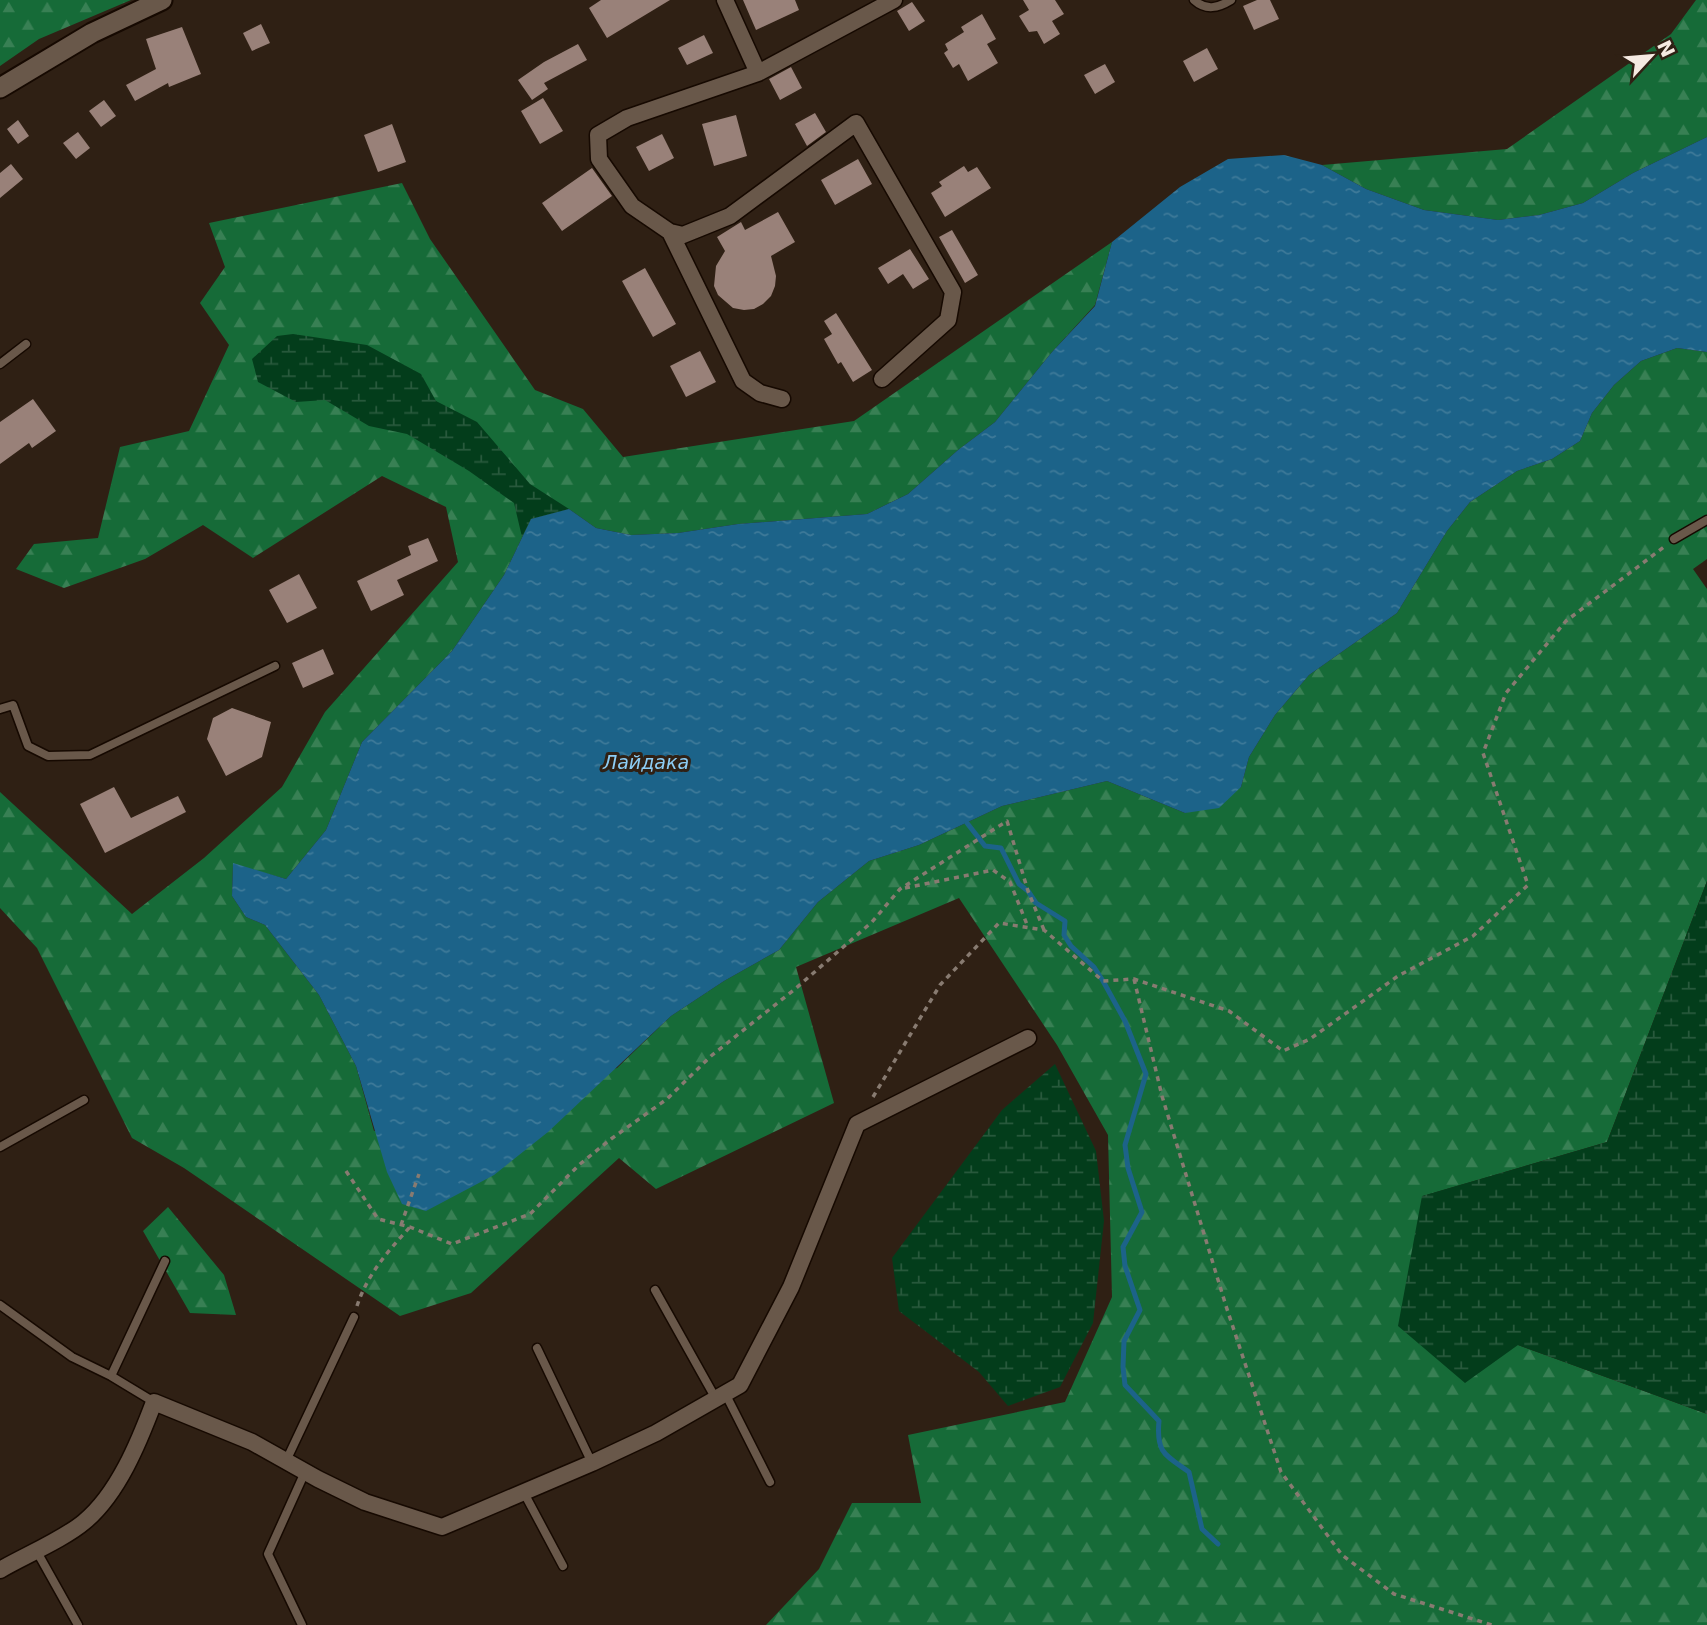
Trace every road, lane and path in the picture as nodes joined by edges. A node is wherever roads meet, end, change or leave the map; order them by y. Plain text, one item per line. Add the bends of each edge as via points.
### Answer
1 (162, 0) edge
2 (725, 0) edge
3 (894, 0) edge
4 (1194, 0) edge
5 (1231, 0) edge
6 (758, 73) junction
7 (0, 88) edge
8 (670, 232) junction
9 (26, 344) dead end
10 (0, 364) edge
11 (882, 379) dead end
12 (782, 399) dead end
13 (1707, 520) edge
14 (1674, 540) joint
15 (275, 666) dead end
16 (0, 709) edge
17 (900, 889) junction
18 (1028, 927) junction
19 (1044, 930) junction
20 (1134, 979) junction
21 (1028, 1038) dead end
22 (84, 1100) dead end
23 (857, 1124) junction
24 (0, 1147) edge
25 (346, 1171) dead end
26 (419, 1174) dead end
27 (401, 1225) junction
28 (410, 1227) junction
29 (165, 1261) dead end
30 (655, 1290) dead end
31 (0, 1305) edge
32 (354, 1317) joint
33 (537, 1348) dead end
34 (111, 1376) junction
35 (720, 1396) junction
36 (154, 1402) junction
37 (286, 1461) junction
38 (592, 1463) junction
39 (306, 1472) junction
40 (770, 1482) dead end
41 (523, 1492) junction
42 (36, 1550) junction
43 (2, 1565) edge
44 (563, 1566) dead end
45 (78, 1625) edge
46 (302, 1625) edge
47 (1492, 1625) edge

1 - 7 main road via 92,33
2 - 6 street
3 - 6 street
4 - 5 lane via 1216,8
6 - 8 street via 627,118 598,135 599,159 632,206
8 - 11 street via 683,235 730,216 856,122 953,292 948,320
8 - 12 street via 743,381 760,393
9 - 10 lane
13 - 14 lane
14 - 20 path via 1566,621 1506,692 1483,753 1528,885 1472,936 1398,976 1310,1039 1283,1051 1229,1011
15 - 16 lane via 90,755 48,756 28,746 13,705
17 - 18 path via 993,870 1010,882
17 - 19 path via 1007,821
17 - 28 path via 872,922 711,1056 667,1099 580,1164 530,1214 452,1244
18 - 19 path
18 - 23 path via 999,923 940,985
19 - 20 path via 1103,981
20 - 47 path via 1162,1096 1281,1472 1342,1555 1394,1594
21 - 23 street
22 - 24 lane
23 - 35 street via 790,1287 740,1385
25 - 27 path via 378,1219
26 - 27 path
27 - 28 path
28 - 32 path via 363,1289
29 - 34 lane
30 - 35 lane
31 - 34 lane via 72,1357
32 - 37 lane
33 - 38 lane
34 - 36 lane
35 - 38 street
35 - 40 lane
36 - 37 street
36 - 42 street via 106,1501 83,1523
37 - 39 street
38 - 41 street
39 - 41 street via 365,1502 442,1527
39 - 46 lane via 268,1554
41 - 44 lane
42 - 43 street
42 - 45 lane

